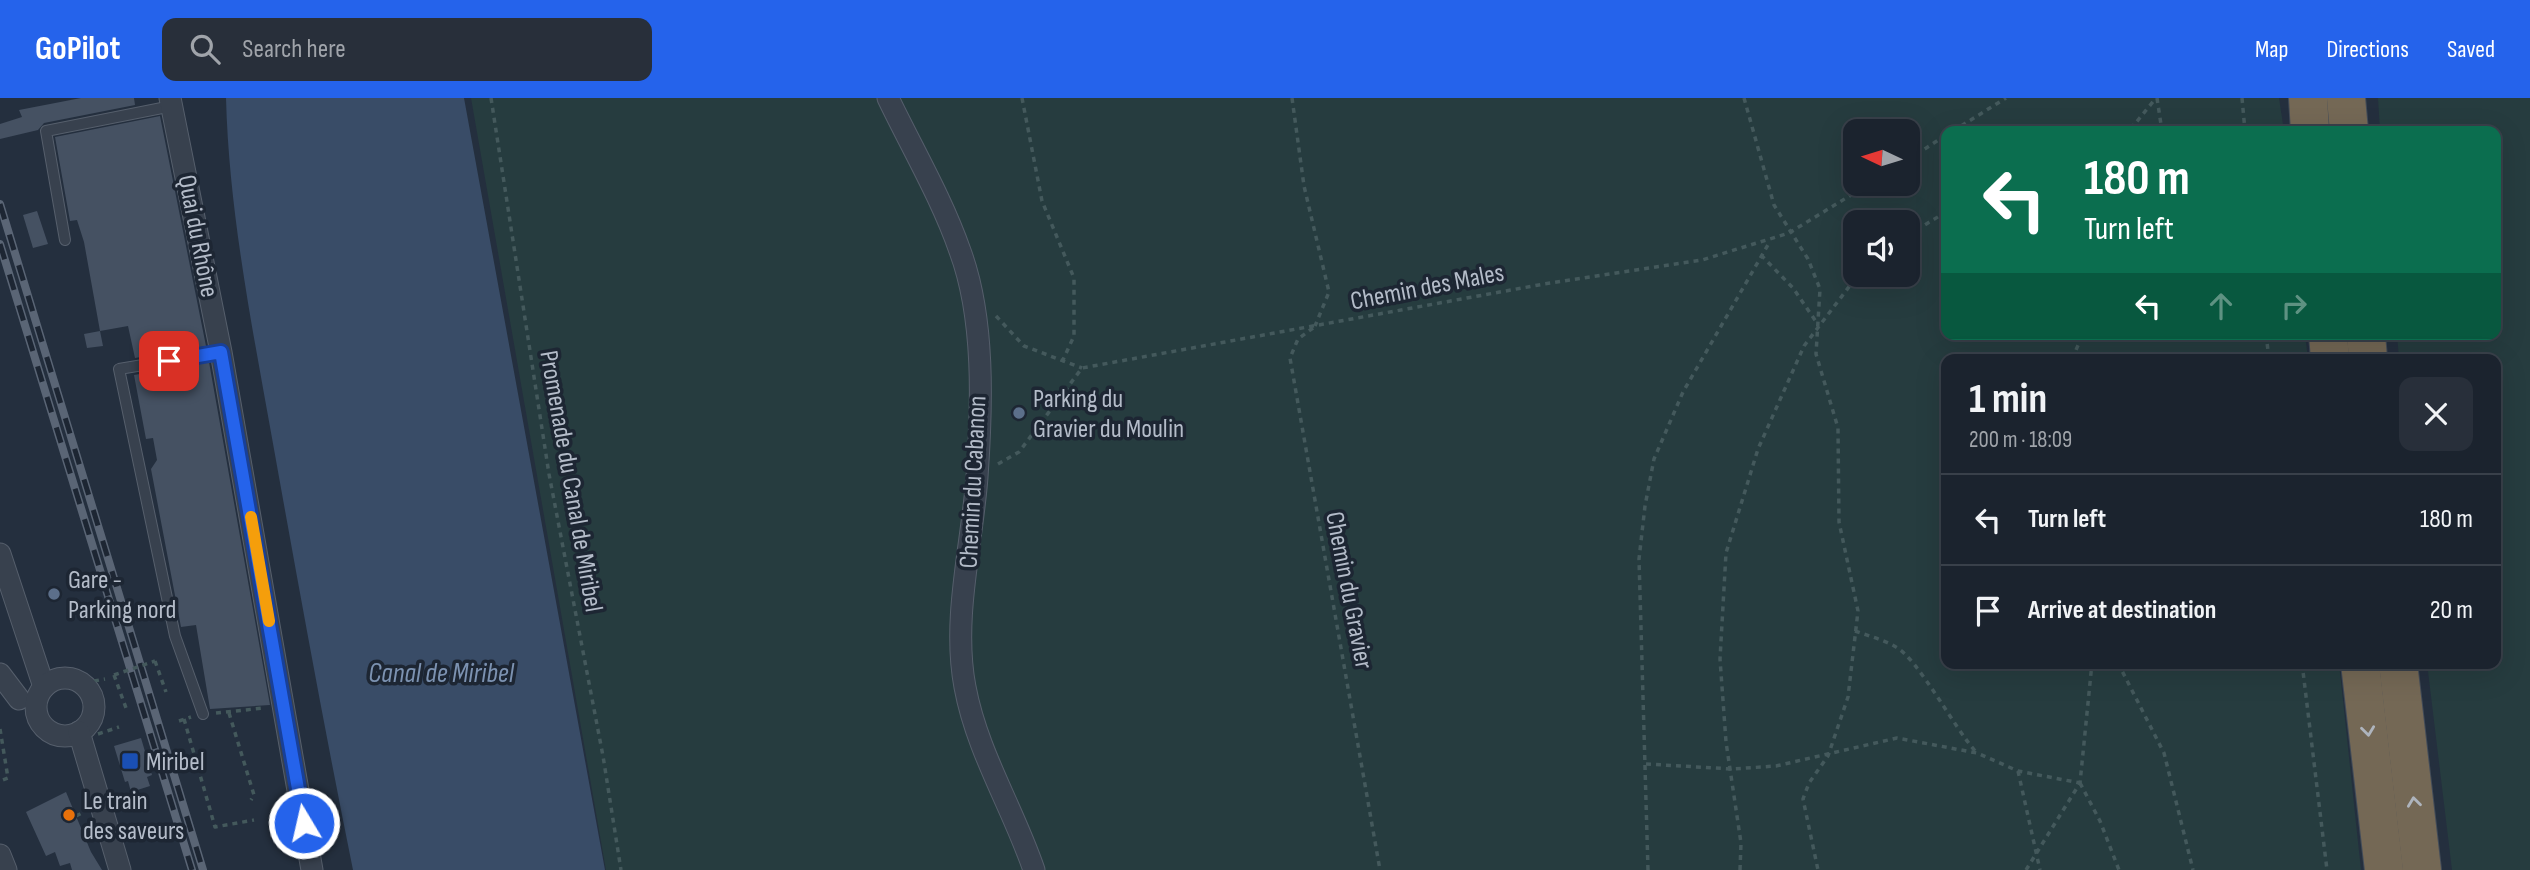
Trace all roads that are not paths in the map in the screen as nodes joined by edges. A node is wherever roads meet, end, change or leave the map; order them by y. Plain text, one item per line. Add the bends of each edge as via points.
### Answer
1 (888, 98) edge
2 (2308, 98) edge
3 (2346, 98) edge
4 (171, 102) edge
5 (2311, 126) edge
6 (2349, 126) edge
7 (65, 240) dead end
8 (221, 352) junction
9 (0, 554) edge
10 (2361, 669) edge
11 (2399, 669) edge
12 (0, 674) edge
13 (44, 687) junction
14 (19, 699) dead end
15 (203, 714) road end
16 (86, 734) junction
17 (0, 855) edge
18 (6, 870) edge
19 (120, 870) edge
20 (312, 870) edge
21 (1034, 870) edge
22 (2384, 870) edge
23 (2422, 870) edge

1 - 21 street, Chemin du Cabanon via 961,252 979,332 978,462 962,626 964,685 978,743 1019,826
2 - 5 highway
3 - 6 highway
4 - 7 lane via 46,131
4 - 8 street, Quai du Rhône
8 - 15 lane via 119,369 175,636
8 - 20 street, Quai du Rhône
9 - 13 street
10 -> 22 highway
23 -> 11 highway
12 - 14 street
13 - 16 street via 36,712 45,728 61,736
13 - 16 street via 62,678 80,682 87,689 93,708
16 - 19 street
17 - 18 street

